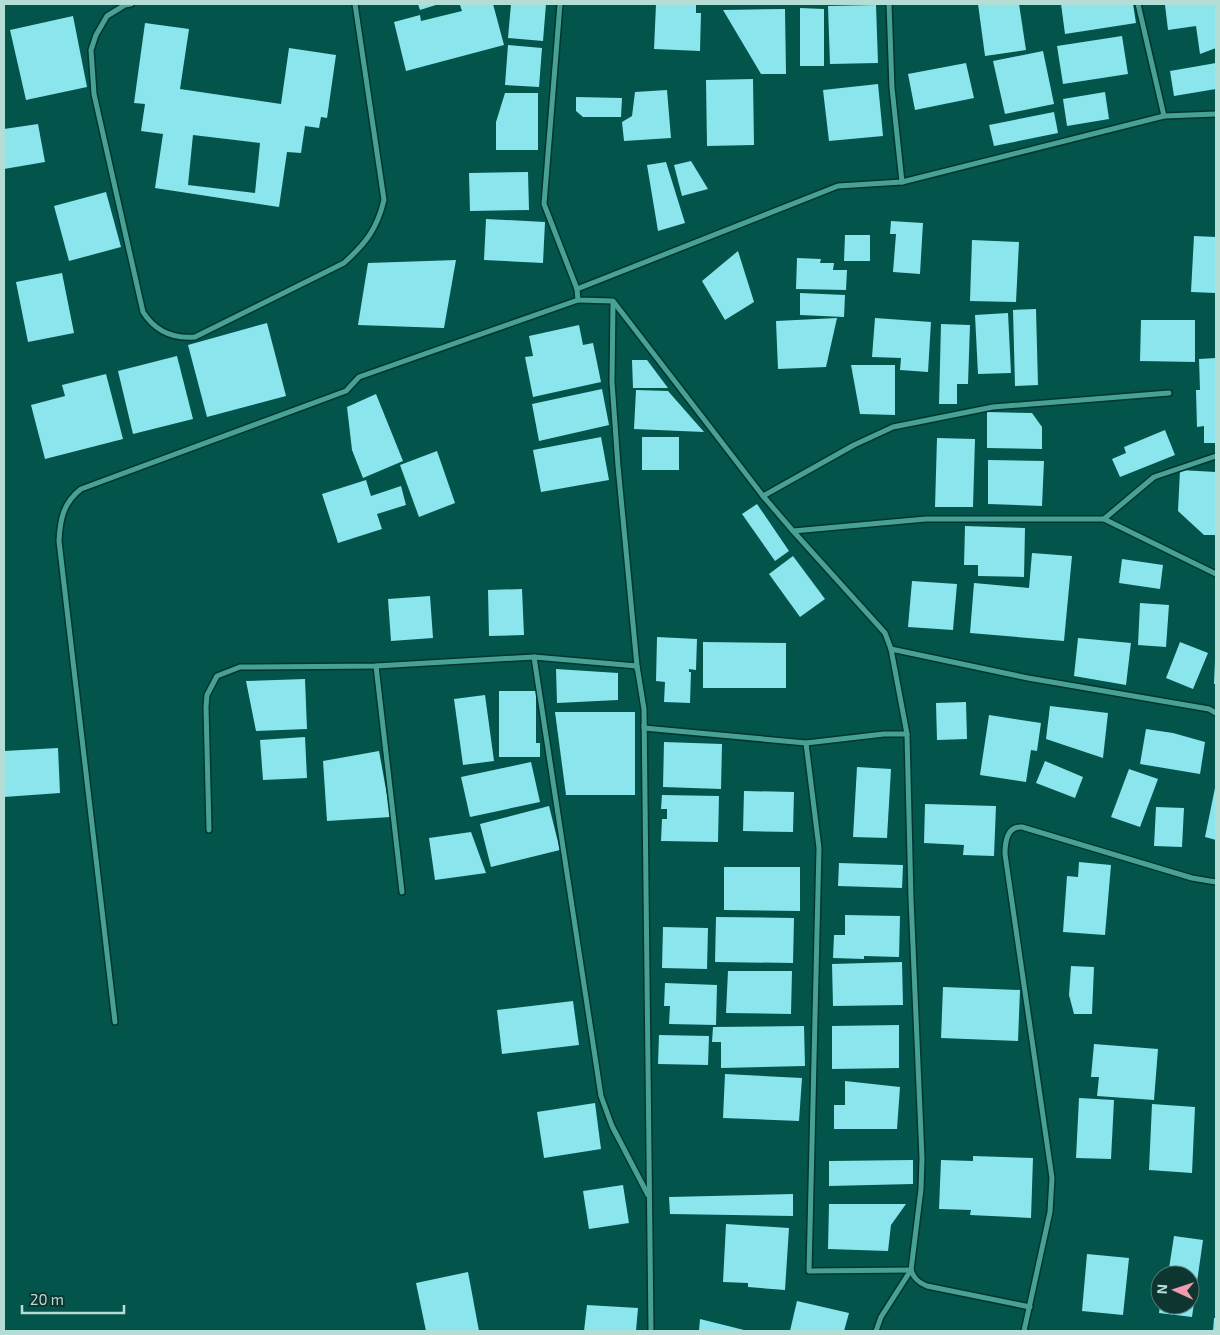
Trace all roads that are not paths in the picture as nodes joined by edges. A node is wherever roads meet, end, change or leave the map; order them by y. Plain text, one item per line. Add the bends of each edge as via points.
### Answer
1 (131, 4) edge
2 (355, 4) edge
3 (560, 4) edge
4 (890, 4) edge
5 (1138, 4) edge
6 (1216, 114) edge
7 (1164, 116) junction
8 (902, 182) junction
9 (576, 289) junction
10 (578, 300) junction
11 (614, 301) junction
12 (1169, 393) dead end
13 (1216, 456) edge
14 (763, 496) junction
15 (1104, 519) junction
16 (793, 532) junction
17 (1216, 574) edge
18 (891, 649) junction
19 (534, 657) junction
20 (376, 666) junction
21 (637, 666) junction
22 (1216, 713) edge
23 (644, 728) junction
24 (907, 734) junction
25 (806, 743) junction
26 (209, 830) dead end
27 (1216, 882) edge
28 (402, 892) dead end
29 (115, 1022) dead end
30 (650, 1198) junction
31 (911, 1270) junction
32 (1030, 1307) junction
33 (651, 1331) edge
34 (876, 1331) edge
35 (1024, 1331) edge

1 - 2 street via 107,16 96,34 91,50 94,94 143,312 157,330 183,338 195,337 344,263 362,247 375,228 384,200
3 - 9 street via 544,204
4 - 8 street via 892,88
5 - 7 street
6 - 7 street
7 - 8 street
8 - 9 street via 838,186
9 - 10 street
10 - 11 street
10 - 29 street via 359,377 346,391 82,489 67,502 60,523 59,541
11 - 14 street
11 - 21 street via 612,382
12 - 14 street via 993,407 893,427
13 - 15 street via 1154,477
14 - 16 street
15 - 16 street via 926,519
15 - 17 street
16 - 18 street via 885,633
18 - 22 street via 1028,678 1209,709
18 - 24 street
19 - 20 street
19 - 21 street
19 - 30 street via 601,1096 612,1126
20 - 26 street via 240,667 218,676 207,695 206,707
20 - 28 street
21 - 23 street
23 - 25 street
23 - 30 street
24 - 25 street
24 - 31 street via 922,1158
25 - 31 street via 819,848 809,1271
27 - 32 street via 1192,878 1022,827 1013,829 1009,834 1005,854 1052,1178 1050,1212
30 - 33 street
31 - 32 street via 921,1284 927,1286
31 - 34 street via 881,1317
32 - 35 street

